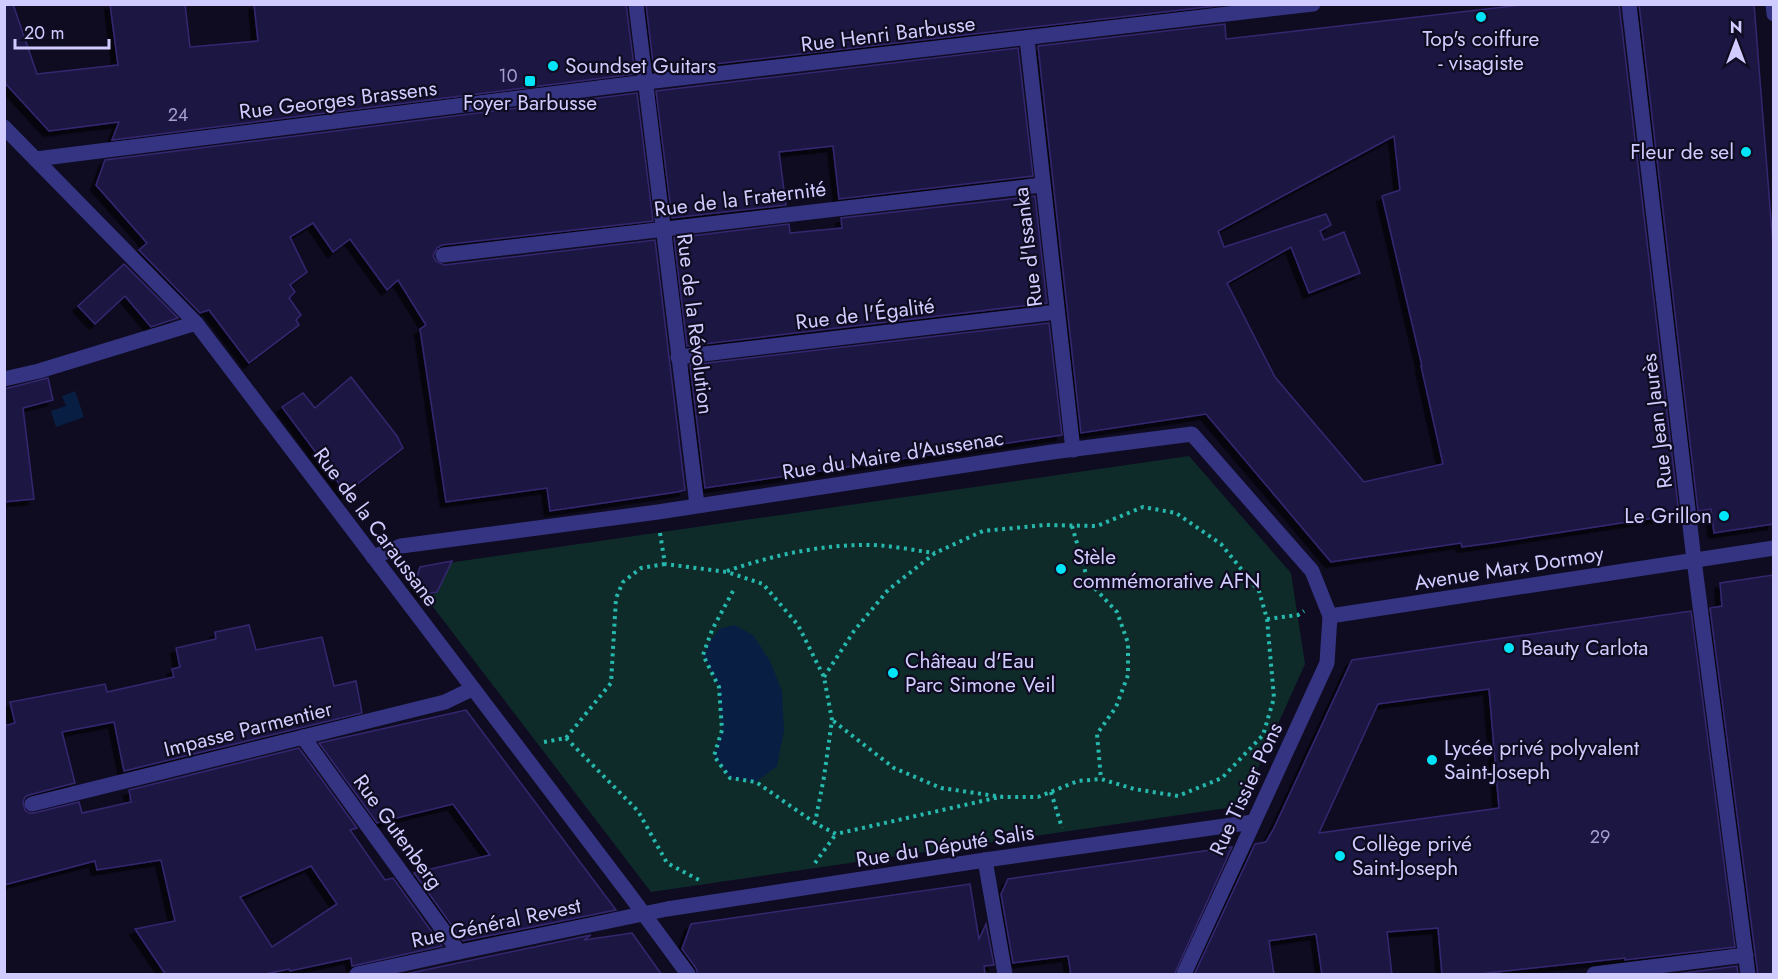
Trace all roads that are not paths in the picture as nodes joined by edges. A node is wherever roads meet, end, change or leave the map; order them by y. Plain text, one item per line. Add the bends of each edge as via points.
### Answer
1 (636, 4) edge
2 (1313, 4) edge
3 (1629, 4) edge
4 (1773, 4) edge
5 (1773, 14) edge
6 (1027, 39) junction
7 (646, 82) junction
8 (4, 127) edge
9 (36, 159) junction
10 (1042, 185) junction
11 (662, 229) junction
12 (443, 255) dead end
13 (1057, 312) junction
14 (196, 323) junction
15 (678, 357) junction
16 (4, 379) edge
17 (1073, 450) junction
18 (697, 505) junction
19 (1773, 548) edge
20 (373, 557) junction
21 (1694, 560) junction
22 (1330, 616) junction
23 (472, 689) junction
24 (303, 737) junction
25 (32, 804) dead end
26 (1253, 822) junction
27 (985, 861) junction
28 (643, 913) junction
29 (459, 952) junction
30 (1746, 955) junction
31 (357, 975) edge
32 (688, 975) edge
33 (1005, 975) edge
34 (1184, 975) edge
35 (1594, 975) edge
36 (1748, 975) edge

1 - 7 street, Rue de la Révolution
2 - 6 street, Rue Henri Barbusse
3 - 21 street, Rue Jean Jaurès
4 - 5 street
6 - 7 street, Rue Henri Barbusse
6 - 10 street, Rue d'Issanka
7 - 9 street, Rue Georges Brassens
7 - 11 street, Rue de la Révolution
8 - 9 street, Rue de la Caraussane
9 - 14 street, Rue de la Caraussane
10 - 11 street, Rue de la Fraternité
10 - 13 street, Rue d'Issanka
11 - 12 street, Rue de la Fraternité
11 - 15 street, Rue de la Révolution
13 - 15 street, Rue de l'Égalité
13 - 17 street, Rue d'Issanka
14 - 16 street
14 - 20 street, Rue de la Caraussane
15 - 18 street, Rue de la Révolution
17 - 18 street, Rue du Maire d'Aussenac
17 - 22 street, Rue du Maire d'Aussenac via 1192,434 1312,571
18 - 20 street, Rue du Maire d'Aussenac via 401,546
19 - 21 street, Avenue Marx Dormoy
20 - 23 street, Rue de la Caraussane
21 - 22 street, Avenue Marx Dormoy
21 - 30 street, Rue Jean Jaurès
22 - 26 street, Rue Tissier Pons via 1326,663
23 - 24 street, Impasse Parmentier via 445,702
23 - 28 street, Rue de la Caraussane
24 - 25 street, Impasse Parmentier
24 - 29 street, Rue Gutenberg
26 - 27 street, Rue du Député Salis
26 - 34 street, Rue Tissier Pons
27 - 28 street, Rue du Député Salis
27 - 33 street
28 - 29 street, Rue Général Revest
28 - 32 street, Rue de la Caraussane
29 - 31 street, Rue Général Revest
30 - 35 street
30 - 36 street, Rue Jean Jaurès

